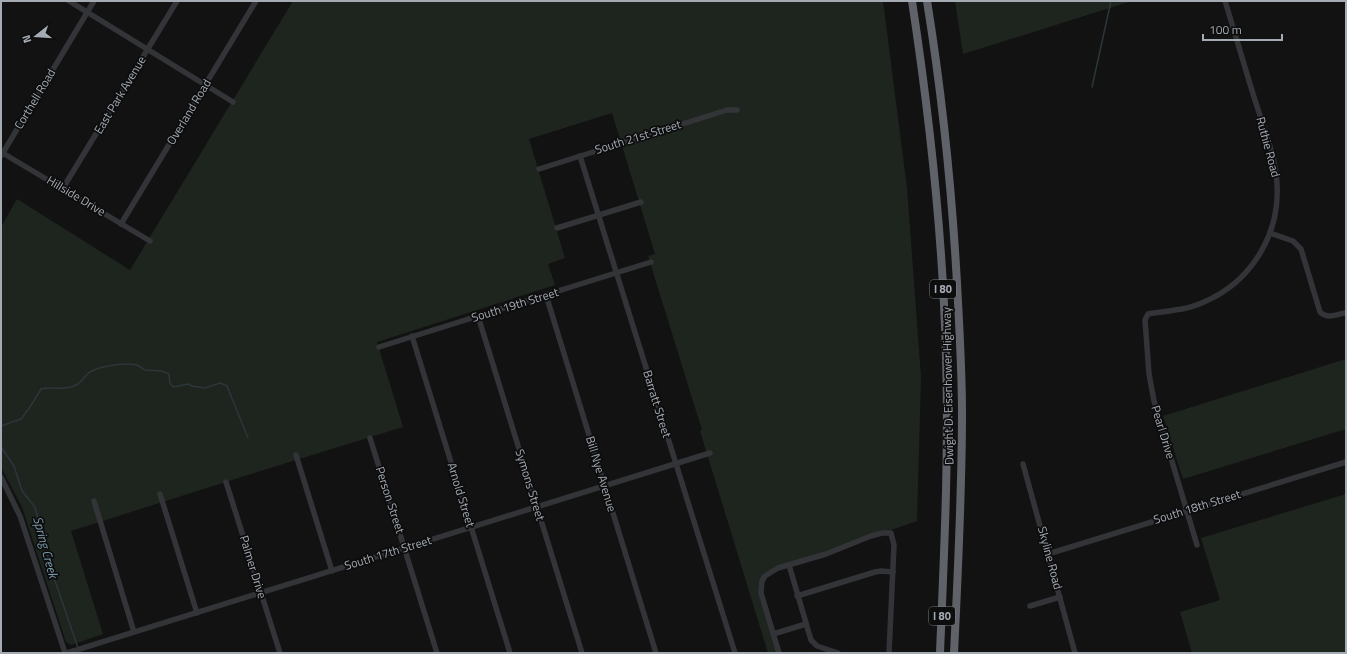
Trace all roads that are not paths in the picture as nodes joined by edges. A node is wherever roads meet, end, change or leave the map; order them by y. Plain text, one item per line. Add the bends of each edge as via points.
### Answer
1 (69, 1) edge
2 (94, 1) edge
3 (177, 1) edge
4 (256, 1) edge
5 (912, 1) edge
6 (927, 1) edge
7 (1225, 1) edge
8 (87, 13) junction
9 (148, 49) junction
10 (206, 84) junction
11 (233, 102) dead end
12 (737, 110) dead end
13 (2, 153) edge
14 (580, 156) junction
15 (539, 169) dead end
16 (63, 188) junction
17 (641, 202) dead end
18 (598, 215) junction
19 (121, 224) junction
20 (557, 228) dead end
21 (1270, 233) junction
22 (150, 241) dead end
23 (651, 262) dead end
24 (616, 273) junction
25 (546, 295) junction
26 (1344, 313) dead end
27 (478, 316) junction
28 (1146, 317) joint
29 (412, 336) junction
30 (379, 347) dead end
31 (370, 438) dead end
32 (710, 453) dead end
33 (296, 455) dead end
34 (1346, 462) edge
35 (676, 464) junction
36 (1023, 464) dead end
37 (1, 477) edge
38 (226, 482) dead end
39 (605, 486) junction
40 (160, 494) dead end
41 (94, 501) dead end
42 (537, 507) junction
43 (1187, 510) junction
44 (471, 528) junction
45 (1197, 545) dead end
46 (405, 548) junction
47 (1048, 554) junction
48 (789, 565) junction
49 (332, 571) junction
50 (893, 572) junction
51 (261, 593) junction
52 (797, 596) junction
53 (1060, 597) junction
54 (1030, 606) dead end
55 (197, 612) junction
56 (806, 624) junction
57 (134, 632) junction
58 (773, 634) junction
59 (66, 653) edge
60 (280, 653) edge
61 (437, 653) edge
62 (510, 653) edge
63 (582, 653) edge
64 (656, 653) edge
65 (735, 653) edge
66 (779, 653) edge
67 (838, 653) edge
68 (889, 653) edge
69 (940, 653) edge
70 (954, 653) edge
71 (1075, 653) edge

1 - 8 street
2 - 8 street, Corthell Road
3 - 9 street, East Park Avenue
4 - 10 street, Overland Road
5 - 69 highway, Dwight D. Eisenhower Highway / I 80 via 932,150 946,350 947,481
6 - 70 highway, Dwight D. Eisenhower Highway / I 80 via 946,146 959,320 962,494
7 - 21 street, Ruthie Road via 1276,174 1277,195
8 - 9 street
8 - 13 street, Corthell Road
9 - 10 street
9 - 16 street, East Park Avenue
10 - 11 street
10 - 19 street, Overland Road
12 - 14 street, South 21st Street via 722,111
13 - 16 street, Hillside Drive
14 - 15 street, South 21st Street
14 - 18 street, Barratt Street
16 - 19 street, Hillside Drive
17 - 18 street
18 - 20 street
18 - 24 street, Barratt Street
19 - 22 street, Hillside Drive
21 - 26 street via 1293,241 1301,249 1320,312 1327,316
21 - 28 street, Ruthie Road via 1257,260 1229,288 1193,306 1152,313
23 - 24 street, South 19th Street
24 - 25 street, South 19th Street
24 - 35 street, Barratt Street
25 - 27 street, South 19th Street
25 - 39 street, Bill Nye Avenue
27 - 29 street, South 19th Street
27 - 42 street, Symons Street
28 - 43 street, Pearl Drive via 1151,389
29 - 30 street, South 19th Street
29 - 44 street, Arnold Street
31 - 46 street, Person Street
32 - 35 street, South 17th Street
33 - 49 street
34 - 43 street, South 18th Street
35 - 39 street, South 17th Street
35 - 65 street, Barratt Street
36 - 47 street, Skyline Road
37 - 59 street via 20,516
38 - 51 street, Palmer Drive
39 - 42 street, South 17th Street
39 - 64 street, Bill Nye Avenue
40 - 55 street
41 - 57 street
42 - 44 street, South 17th Street
42 - 63 street, Symons Street
43 - 45 street, Pearl Drive
43 - 47 street, South 18th Street
44 - 46 street, South 17th Street
44 - 62 street, Arnold Street
46 - 49 street, South 17th Street
46 - 61 street, Person Street
47 - 53 street, Skyline Road
48 - 50 street via 882,533 891,533 894,545
48 - 52 street
48 - 58 street via 769,572 762,581 761,593
49 - 51 street, South 17th Street
50 - 52 street via 875,572
50 - 68 street
51 - 55 street, South 17th Street
51 - 60 street, Palmer Drive
52 - 56 street
53 - 54 street
53 - 71 street, Skyline Road
55 - 57 street, South 17th Street
56 - 58 street
56 - 67 street via 813,644
57 - 59 street, South 17th Street
58 - 66 street

